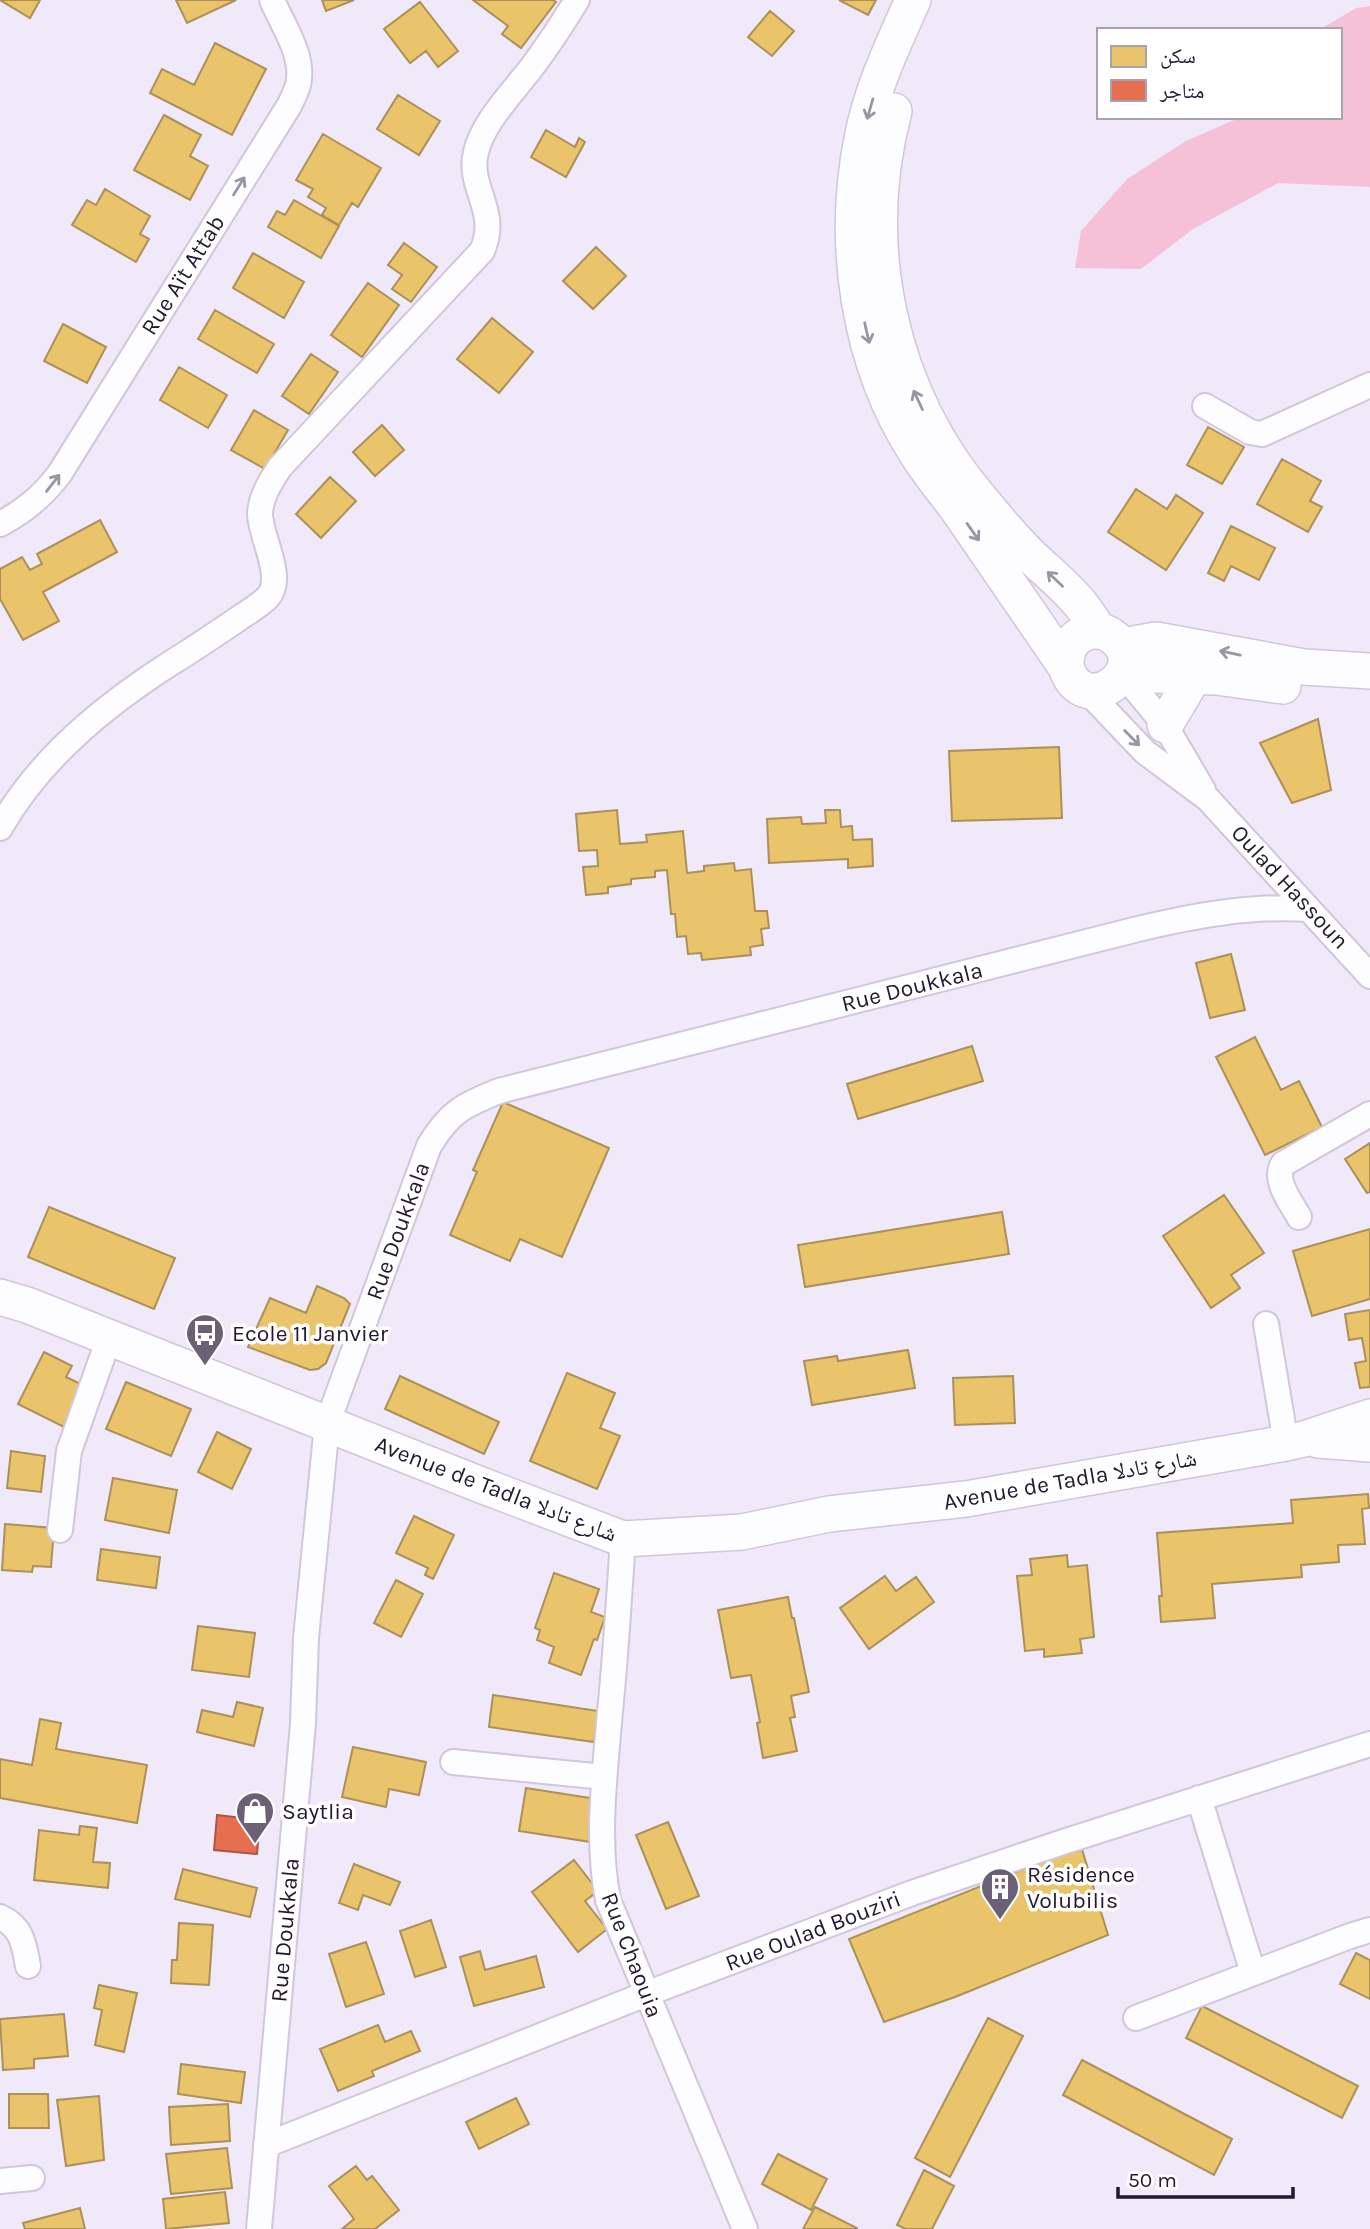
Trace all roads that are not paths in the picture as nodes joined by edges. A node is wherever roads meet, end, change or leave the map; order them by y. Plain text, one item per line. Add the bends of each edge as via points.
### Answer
1 (272, 0) edge
2 (913, 0) edge
3 (937, 0) edge
4 (576, 1) edge
5 (1370, 385) edge
6 (1205, 406) dead end
7 (0, 524) edge
8 (1115, 650) junction
9 (1370, 671) edge
10 (1075, 678) junction
11 (1193, 678) junction
12 (1370, 694) edge
13 (1165, 725) junction
14 (1208, 799) junction
15 (0, 828) edge
16 (1308, 909) junction
17 (1360, 951) edge
18 (1370, 976) edge
19 (1370, 1114) edge
20 (1299, 1217) dead end
21 (0, 1297) edge
22 (1265, 1324) dead end
23 (109, 1338) junction
24 (1370, 1417) edge
25 (327, 1424) junction
26 (1295, 1441) junction
27 (1370, 1444) edge
28 (60, 1530) dead end
29 (623, 1539) junction
30 (1370, 1744) edge
31 (453, 1762) dead end
32 (604, 1777) junction
33 (1199, 1798) junction
34 (0, 1917) edge
35 (1370, 1930) edge
36 (28, 1966) dead end
37 (1253, 1973) junction
38 (646, 1994) junction
39 (1136, 2018) dead end
40 (266, 2145) junction
41 (32, 2178) dead end
42 (0, 2181) edge
43 (259, 2229) edge
44 (745, 2229) edge

7 -> 1 street, Rue Aït Attab via 32,505 60,473 289,106 298,86 297,55
2 -> 10 street via 877,85 862,137 853,246 859,301 872,354 916,454
8 -> 3 street via 1080,604 979,498 915,396 897,347 883,283 879,192 899,90
4 - 15 street via 489,123 476,150 473,168 489,229 482,251 270,482 260,513 274,574 270,594 81,730 34,778
5 - 6 street via 1262,434
9 -> 8 street via 1304,667 1156,640
8 - 10 street via 1115,684 1091,691
8 - 10 street via 1085,633 1073,640 1067,653
8 - 11 street
8 - 13 street, Oulad Hassoun
10 -> 14 street, Oulad Hassoun via 1146,752
11 - 12 street
11 - 13 street
13 - 14 street, Oulad Hassoun
14 - 16 street, Oulad Hassoun
16 - 17 street, Oulad Hassoun
16 - 25 street, Rue Doukkala via 1214,914 1138,929 499,1091 472,1102 441,1125 429,1146
17 - 18 street, Oulad Hassoun
19 - 20 street via 1283,1164 1279,1179
21 - 23 street, Avenue de Tadla شارع تادلا
22 - 26 street
23 - 25 street, Avenue de Tadla شارع تادلا
23 - 28 street via 69,1451
24 - 26 street, Avenue de Tadla شارع تادلا
25 - 29 street, Avenue de Tadla شارع تادلا
25 - 40 street, Rue Doukkala
26 - 27 street, Avenue de Tadla شارع تادلا
26 - 29 street, Avenue de Tadla شارع تادلا via 966,1499 829,1514 743,1532
29 - 32 street, Rue Chaouia
30 - 33 street, Rue Oulad Bouziri
31 - 32 street
32 - 38 street, Rue Chaouia via 602,1839 608,1900
33 - 37 street
33 - 38 street, Rue Oulad Bouziri via 912,1893
34 - 36 street via 20,1933
35 - 37 street
37 - 39 street
38 - 40 street, Rue Oulad Bouziri
38 - 44 street, Rue Chaouia
40 - 43 street, Rue Doukkala
41 - 42 street

